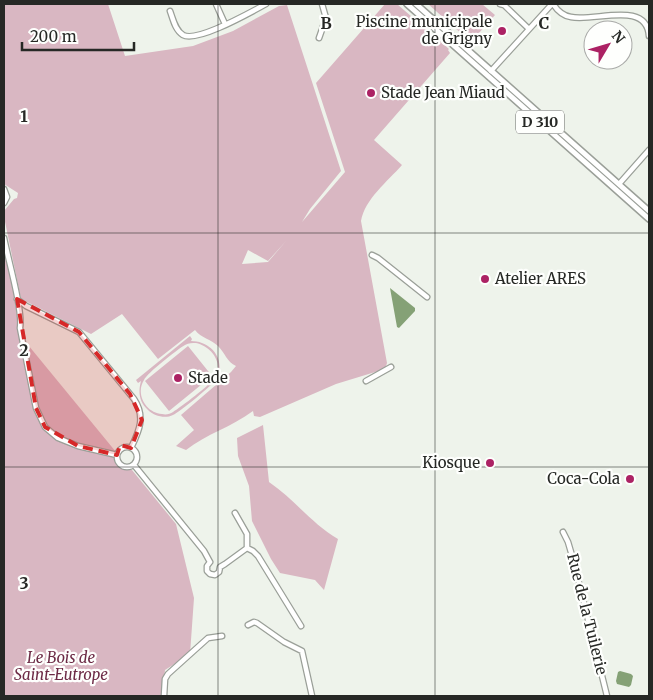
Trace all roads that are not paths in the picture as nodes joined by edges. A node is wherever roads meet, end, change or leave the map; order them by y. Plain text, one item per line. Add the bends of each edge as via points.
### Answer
1 (216, 4) edge
2 (266, 4) edge
3 (322, 4) edge
4 (407, 4) edge
5 (416, 4) edge
6 (500, 4) edge
7 (552, 4) edge
8 (170, 11) dead end
9 (225, 24) junction
10 (648, 25) edge
11 (530, 29) junction
12 (649, 36) edge
13 (318, 38) dead end
14 (491, 71) junction
15 (649, 150) edge
16 (619, 184) junction
17 (4, 190) edge
18 (4, 203) edge
19 (649, 211) edge
20 (649, 219) edge
21 (4, 238) edge
22 (372, 255) dead end
23 (427, 298) dead end
24 (17, 299) junction
25 (391, 367) dead end
26 (366, 380) dead end
27 (131, 448) junction
28 (117, 455) junction
29 (134, 465) junction
30 (235, 513) dead end
31 (563, 532) dead end
32 (247, 548) junction
33 (210, 562) junction
34 (220, 567) junction
35 (248, 625) dead end
36 (302, 626) dead end
37 (222, 636) dead end
38 (164, 696) edge
39 (312, 696) edge
40 (607, 696) edge

1 - 9 street
2 - 9 street
3 - 13 street via 326,18
4 - 20 main road, D 310
5 - 14 main road, D 310
6 - 11 street
7 - 10 street via 562,14 579,18 630,10
7 - 11 street
8 - 9 street via 178,29 187,36 197,36
10 - 12 street
11 - 14 street
14 - 16 main road, D 310
15 - 16 street
16 - 19 main road, D 310
17 - 18 street via 7,197
21 - 24 street
22 - 23 street
24 - 27 street via 79,332 134,399 142,420
24 - 28 street via 36,408 45,427 58,438 78,446
25 - 26 street
27 - 28 street via 123,448
27 - 29 street via 137,456
28 - 29 street via 120,465 127,468
29 - 33 street
30 - 32 street via 247,534
31 - 40 street, Rue de la Tuilerie via 573,559
32 - 34 street
32 - 36 street via 258,556
33 - 34 street
33 - 34 street via 207,568 210,574 217,574
35 - 39 street via 257,623 302,651
37 - 38 street via 208,638 168,674

